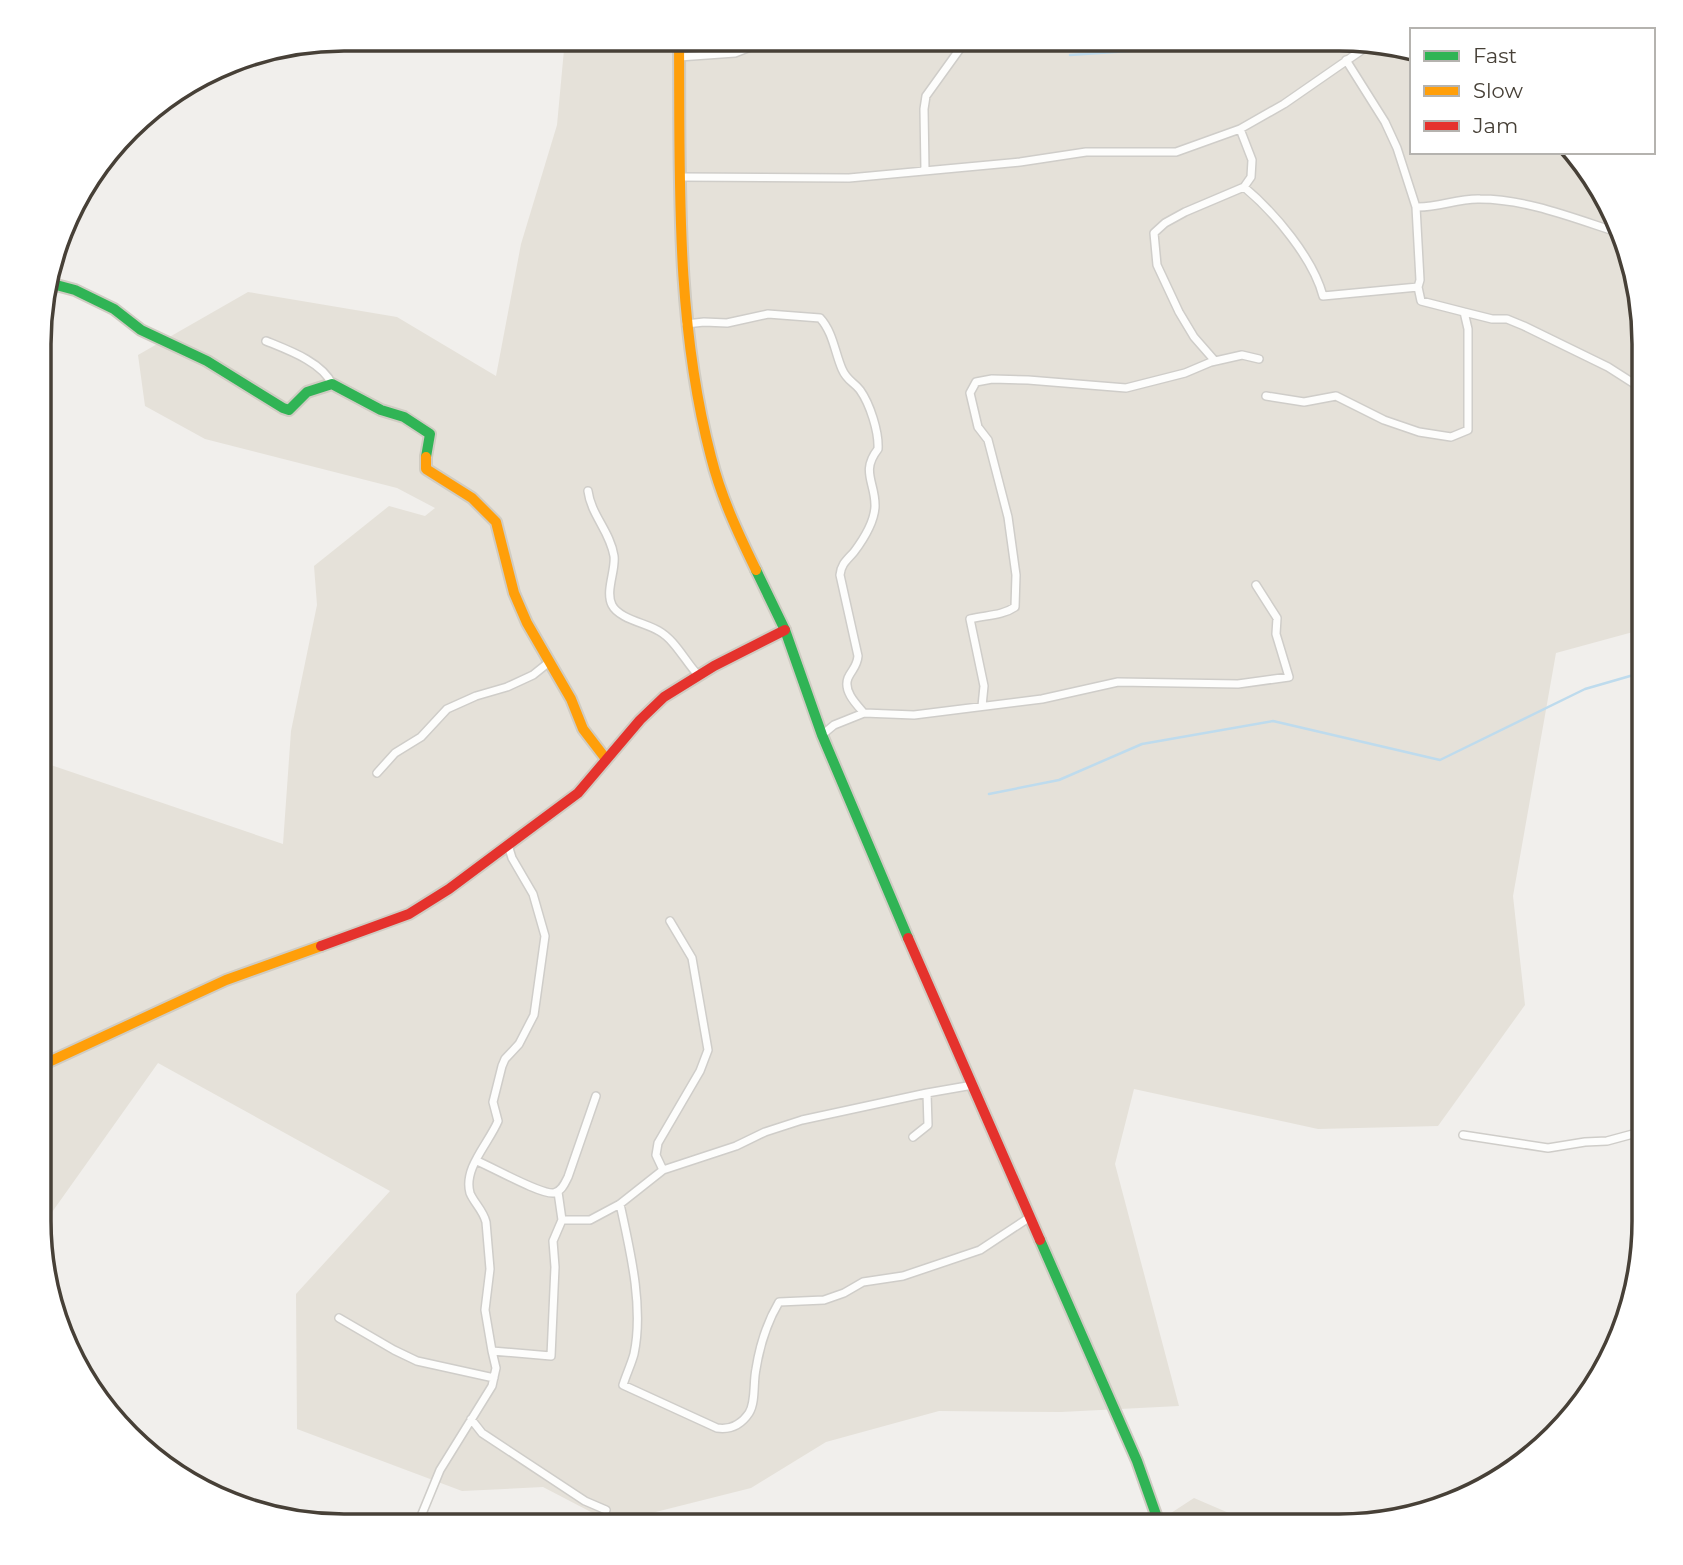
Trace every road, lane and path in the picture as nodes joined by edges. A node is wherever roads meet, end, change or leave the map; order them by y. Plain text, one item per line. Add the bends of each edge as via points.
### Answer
1 (679, 51) edge
2 (740, 51) edge
3 (958, 51) edge
4 (1360, 51) edge
5 (679, 57) junction
6 (1346, 60) junction
7 (1240, 129) junction
8 (925, 170) junction
9 (681, 177) junction
10 (1244, 187) junction
11 (1416, 207) junction
12 (1609, 230) edge
13 (56, 287) edge
14 (1418, 287) junction
15 (1464, 312) junction
16 (686, 324) junction
17 (266, 341) dead end
18 (1259, 359) dead end
19 (1215, 361) junction
20 (1632, 382) edge
21 (332, 384) junction
22 (1266, 397) dead end
23 (587, 491) dead end
24 (1255, 585) dead end
25 (785, 630) junction
26 (548, 663) junction
27 (698, 675) junction
28 (982, 706) junction
29 (864, 713) junction
30 (822, 735) junction
31 (606, 760) junction
32 (377, 773) dead end
33 (508, 845) junction
34 (670, 921) dead end
35 (51, 1061) edge
36 (972, 1085) junction
37 (926, 1093) junction
38 (596, 1096) dead end
39 (1632, 1134) edge
40 (1463, 1135) dead end
41 (913, 1137) dead end
42 (477, 1161) junction
43 (663, 1170) junction
44 (558, 1192) junction
45 (620, 1204) junction
46 (1030, 1217) junction
47 (562, 1220) junction
48 (339, 1318) dead end
49 (492, 1351) junction
50 (494, 1378) junction
51 (471, 1419) junction
52 (606, 1510) dead end
53 (422, 1514) edge
54 (1156, 1514) edge

1 - 5 street
2 - 5 street
3 - 8 street via 926,96
4 - 6 street
5 - 9 street
6 - 7 street
6 - 11 street via 1385,122
7 - 8 street via 1165,154 1086,152
7 - 10 street via 1252,160 1251,177
8 - 9 street via 849,178
9 - 16 street
10 - 14 street via 1264,203 1300,251 1323,296
10 - 19 street via 1185,212 1154,233 1157,265 1179,312
11 - 12 street via 1480,199 1507,202
11 - 14 street
13 - 21 street via 75,290 114,309 141,330 207,361 289,410 310,390
14 - 15 street via 1421,301
15 - 20 street via 1524,326
15 - 22 street via 1468,430 1451,437 1419,432 1336,396 1304,402
16 - 25 street via 711,459 731,518
16 - 29 street via 727,323 768,314 820,318 842,370 860,389 875,424 878,449 870,461 869,479 875,506 866,533 841,565 839,575 858,656 847,682 848,692
17 - 21 street via 313,365
18 - 19 street via 1242,355
19 - 28 street via 1126,388 1028,380 976,382 970,393 1008,517 1016,575 1015,607 970,620 984,686
21 - 26 street via 430,434 426,469 472,498 496,522 514,593
23 - 27 street via 614,558 612,606 662,632
24 - 28 street via 1277,618 1276,634 1289,677 1238,684 1118,682 1042,699
25 - 27 street
25 - 30 street
26 - 31 street via 583,729
26 - 32 street via 508,687 447,709
27 - 31 street via 650,710
28 - 29 street via 914,715
29 - 30 street
30 - 36 street
31 - 33 street via 578,793
33 - 35 street via 409,914 226,980
33 - 42 street via 533,894 545,936 534,1015 525,1036 502,1066 493,1102 498,1121
34 - 43 street via 692,958 708,1050 659,1143 656,1155
36 - 37 street
36 - 46 street
37 - 41 street via 928,1125
37 - 43 street via 802,1119
38 - 44 street via 568,1177
39 - 40 street via 1548,1149
42 - 44 street via 545,1192
42 - 49 street via 469,1189 486,1222 490,1269 485,1310
43 - 45 street
44 - 47 street
45 - 46 street via 635,1274 634,1354 622,1385 729,1429 751,1411 767,1322 779,1302 824,1300 863,1282 903,1276 980,1250
45 - 47 street via 590,1220
46 - 54 street
47 - 49 street via 553,1241 551,1356
48 - 50 street via 417,1361
49 - 50 street
50 - 51 street
51 - 52 street via 482,1433
51 - 53 street via 440,1469

